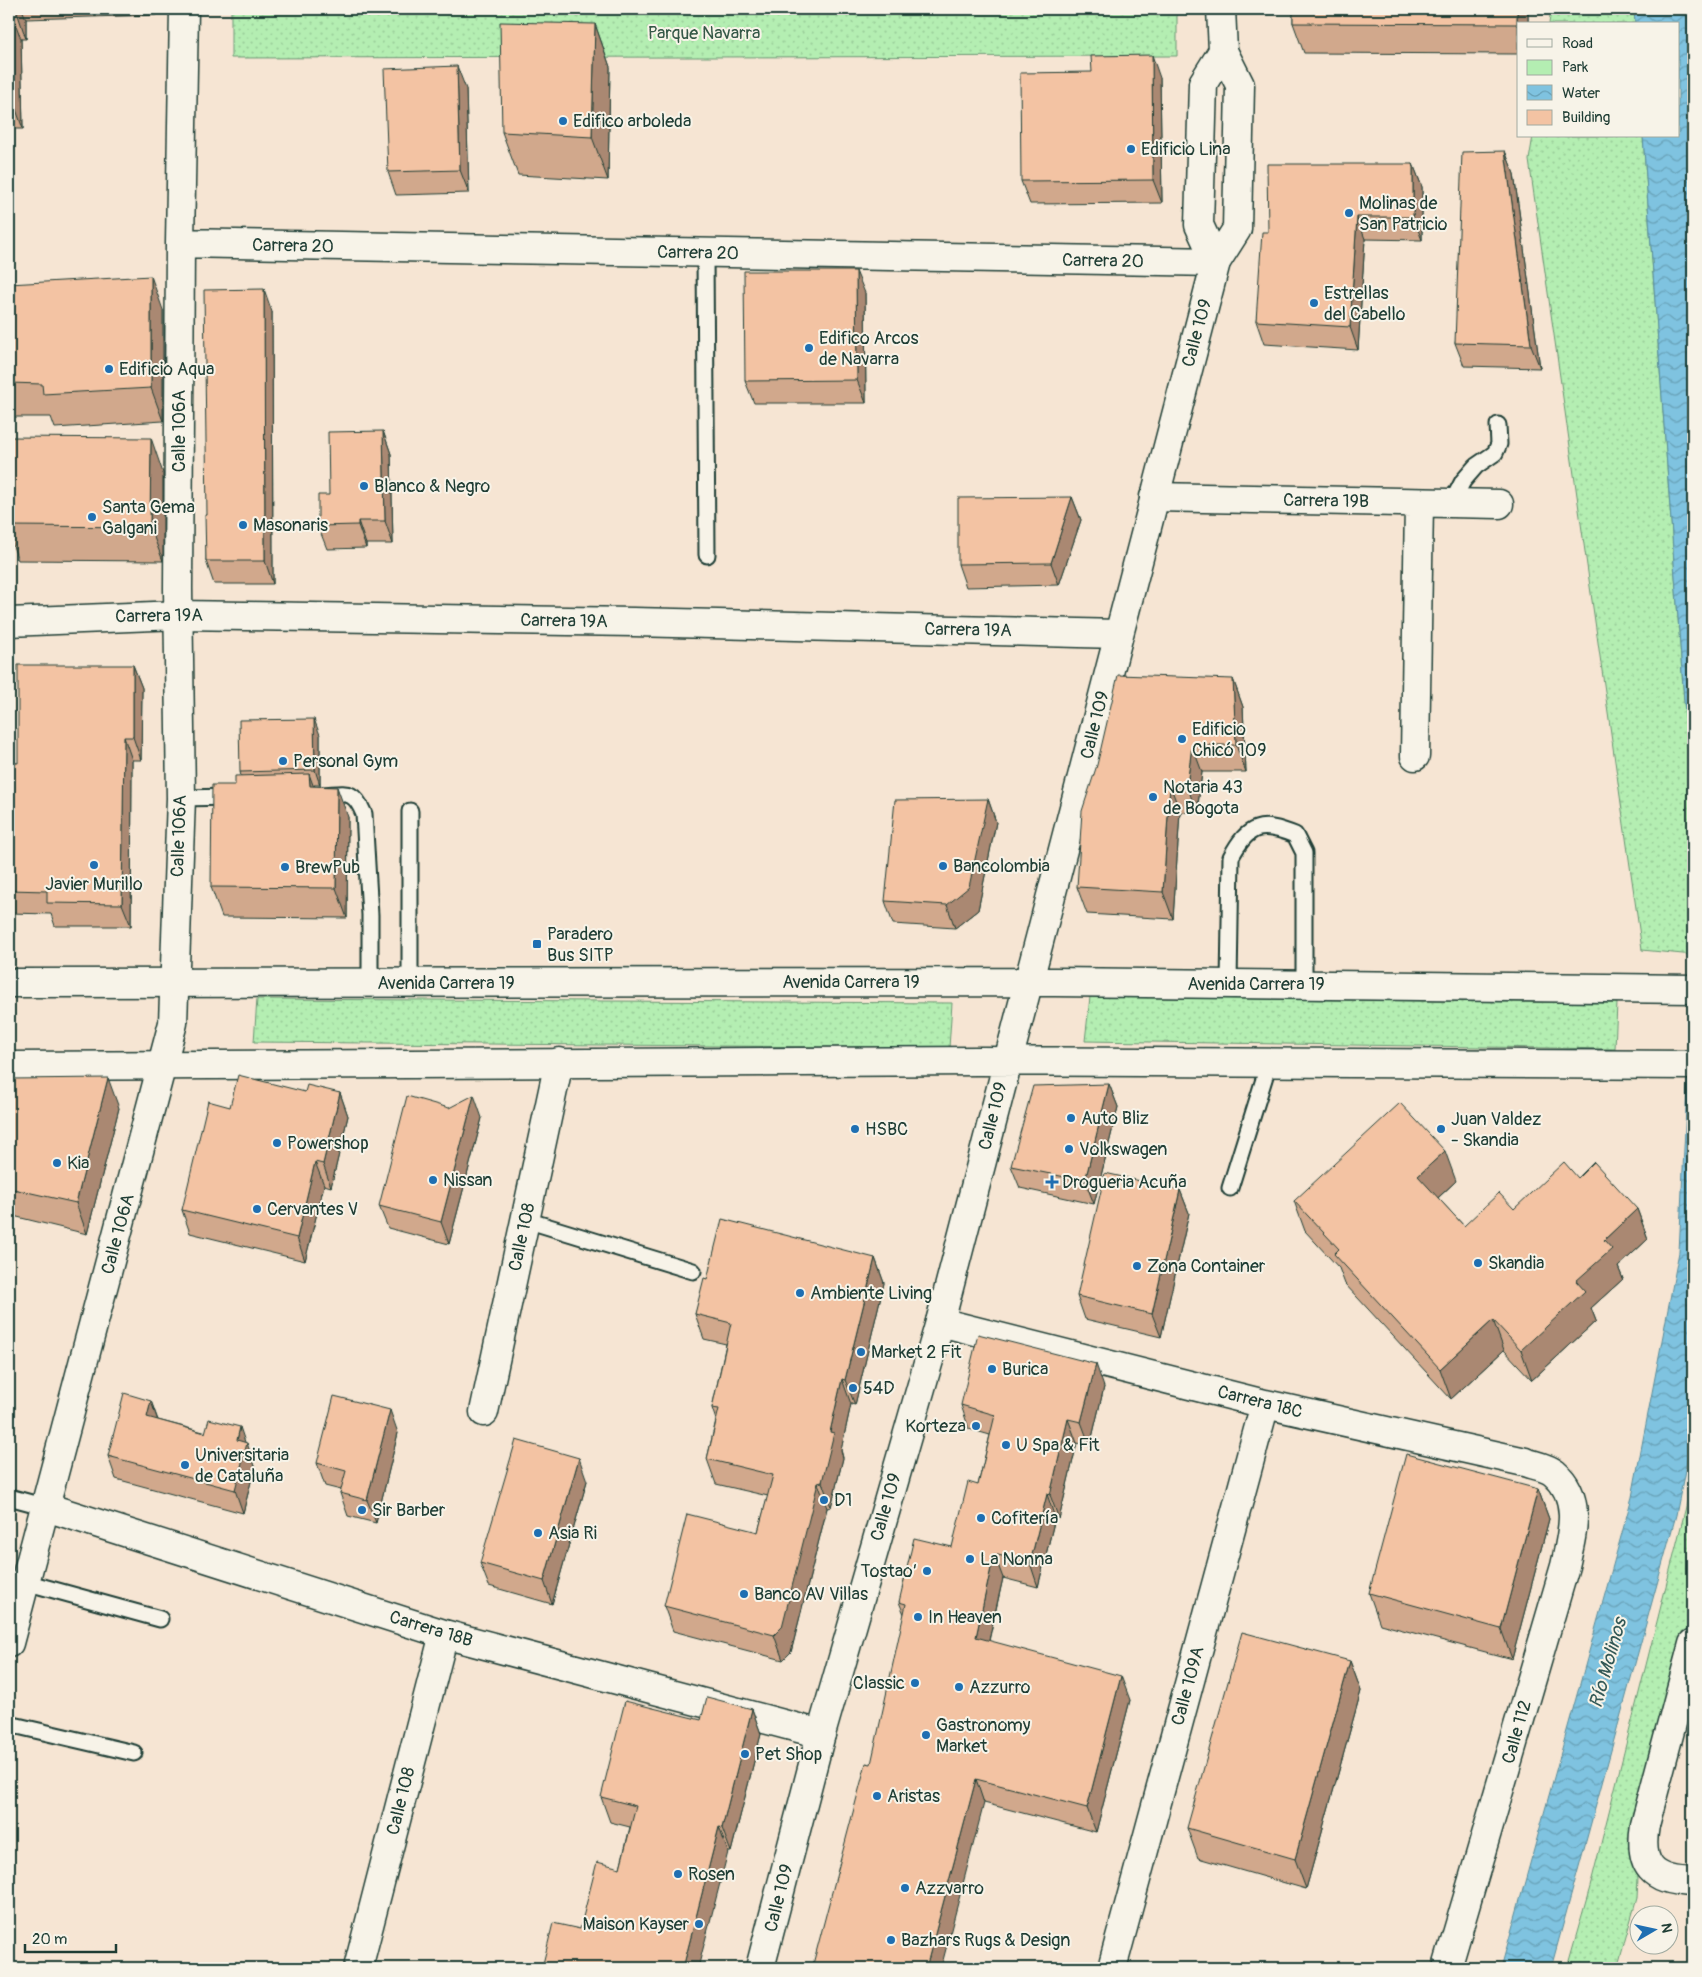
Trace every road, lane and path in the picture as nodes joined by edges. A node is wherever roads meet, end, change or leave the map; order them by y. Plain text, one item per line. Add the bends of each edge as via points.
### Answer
1 (184, 9) edge
2 (1221, 9) edge
3 (1223, 51) junction
4 (180, 244) junction
5 (705, 254) junction
6 (1216, 262) junction
7 (1498, 425) dead end
8 (1154, 497) junction
9 (1419, 503) junction
10 (1451, 504) junction
11 (1499, 504) dead end
12 (706, 555) dead end
13 (178, 615) junction
14 (9, 622) edge
15 (1118, 634) junction
16 (1414, 756) dead end
17 (310, 795) edge
18 (250, 796) edge
19 (182, 798) junction
20 (410, 812) dead end
21 (1030, 982) junction
22 (9, 983) edge
23 (173, 983) junction
24 (410, 983) junction
25 (370, 984) junction
26 (1229, 984) junction
27 (1304, 984) junction
28 (1683, 988) edge
29 (559, 1062) junction
30 (1007, 1062) junction
31 (1269, 1063) junction
32 (163, 1064) junction
33 (1688, 1065) edge
34 (9, 1066) edge
35 (1230, 1188) dead end
36 (526, 1217) junction
37 (693, 1271) dead end
38 (940, 1322) junction
39 (1265, 1404) junction
40 (484, 1412) dead end
41 (1571, 1494) joint
42 (9, 1497) edge
43 (46, 1507) junction
44 (26, 1582) junction
45 (160, 1619) dead end
46 (444, 1634) junction
47 (9, 1643) edge
48 (1693, 1644) edge
49 (9, 1724) edge
50 (821, 1734) junction
51 (134, 1754) dead end
52 (1693, 1882) edge
53 (358, 1968) edge
54 (760, 1968) edge
55 (1112, 1968) edge
56 (1447, 1968) edge

1 - 4 street, Calle 106A
2 - 3 street, Calle 109
3 - 6 street via 1203,83 1199,224
3 - 6 street, Calle 109 via 1240,85 1237,229
4 - 5 street, Carrera 20
4 - 13 street, Calle 106A
5 - 6 street, Carrera 20
5 - 12 lane
6 - 8 street, Calle 109
7 - 10 lane via 1499,444 1495,453 1476,466 1463,481
8 - 9 street, Carrera 19B
8 - 15 street, Calle 109
9 - 10 street, Carrera 19B
9 - 16 street
10 - 11 street, Carrera 19B
13 - 14 street, Carrera 19A
13 - 15 street, Carrera 19A
13 - 19 street, Calle 106A
15 - 21 street, Calle 109
17 - 25 lane via 349,794 358,799 364,814
18 - 19 lane
19 - 23 street, Calle 106A
20 - 24 lane
21 - 24 street, Avenida Carrera 19
21 - 26 street, Avenida Carrera 19
21 - 30 street, Calle 109
22 - 23 street, Avenida Carrera 19
23 - 25 street, Avenida Carrera 19
23 - 32 street, Calle 106A via 173,1023
24 - 25 street, Avenida Carrera 19
26 - 27 street, Avenida Carrera 19
26 - 27 lane via 1231,857 1240,839 1257,828 1276,828 1295,835 1304,853
27 - 28 street, Avenida Carrera 19
29 - 30 street
29 - 32 street
29 - 36 street, Calle 108
30 - 31 street
30 - 38 street, Calle 109
31 - 33 street
31 - 35 lane
32 - 34 street
32 - 43 street, Calle 106A
36 - 37 lane via 536,1223
36 - 40 street, Calle 108
38 - 39 street, Carrera 18C
38 - 50 street, Calle 109
39 - 41 street, Carrera 18C via 1525,1462 1553,1472
39 - 55 street, Calle 109A
41 - 56 street, Calle 112 via 1574,1523 1565,1566
42 - 43 lane
43 - 44 street, Calle 106A
43 - 46 street, Carrera 18B
44 - 45 lane
44 - 47 street, Calle 106A
46 - 50 street, Carrera 18B
46 - 53 street, Calle 108
48 - 52 street via 1641,1845 1649,1868 1666,1879
49 - 51 lane
50 - 54 street, Calle 109

